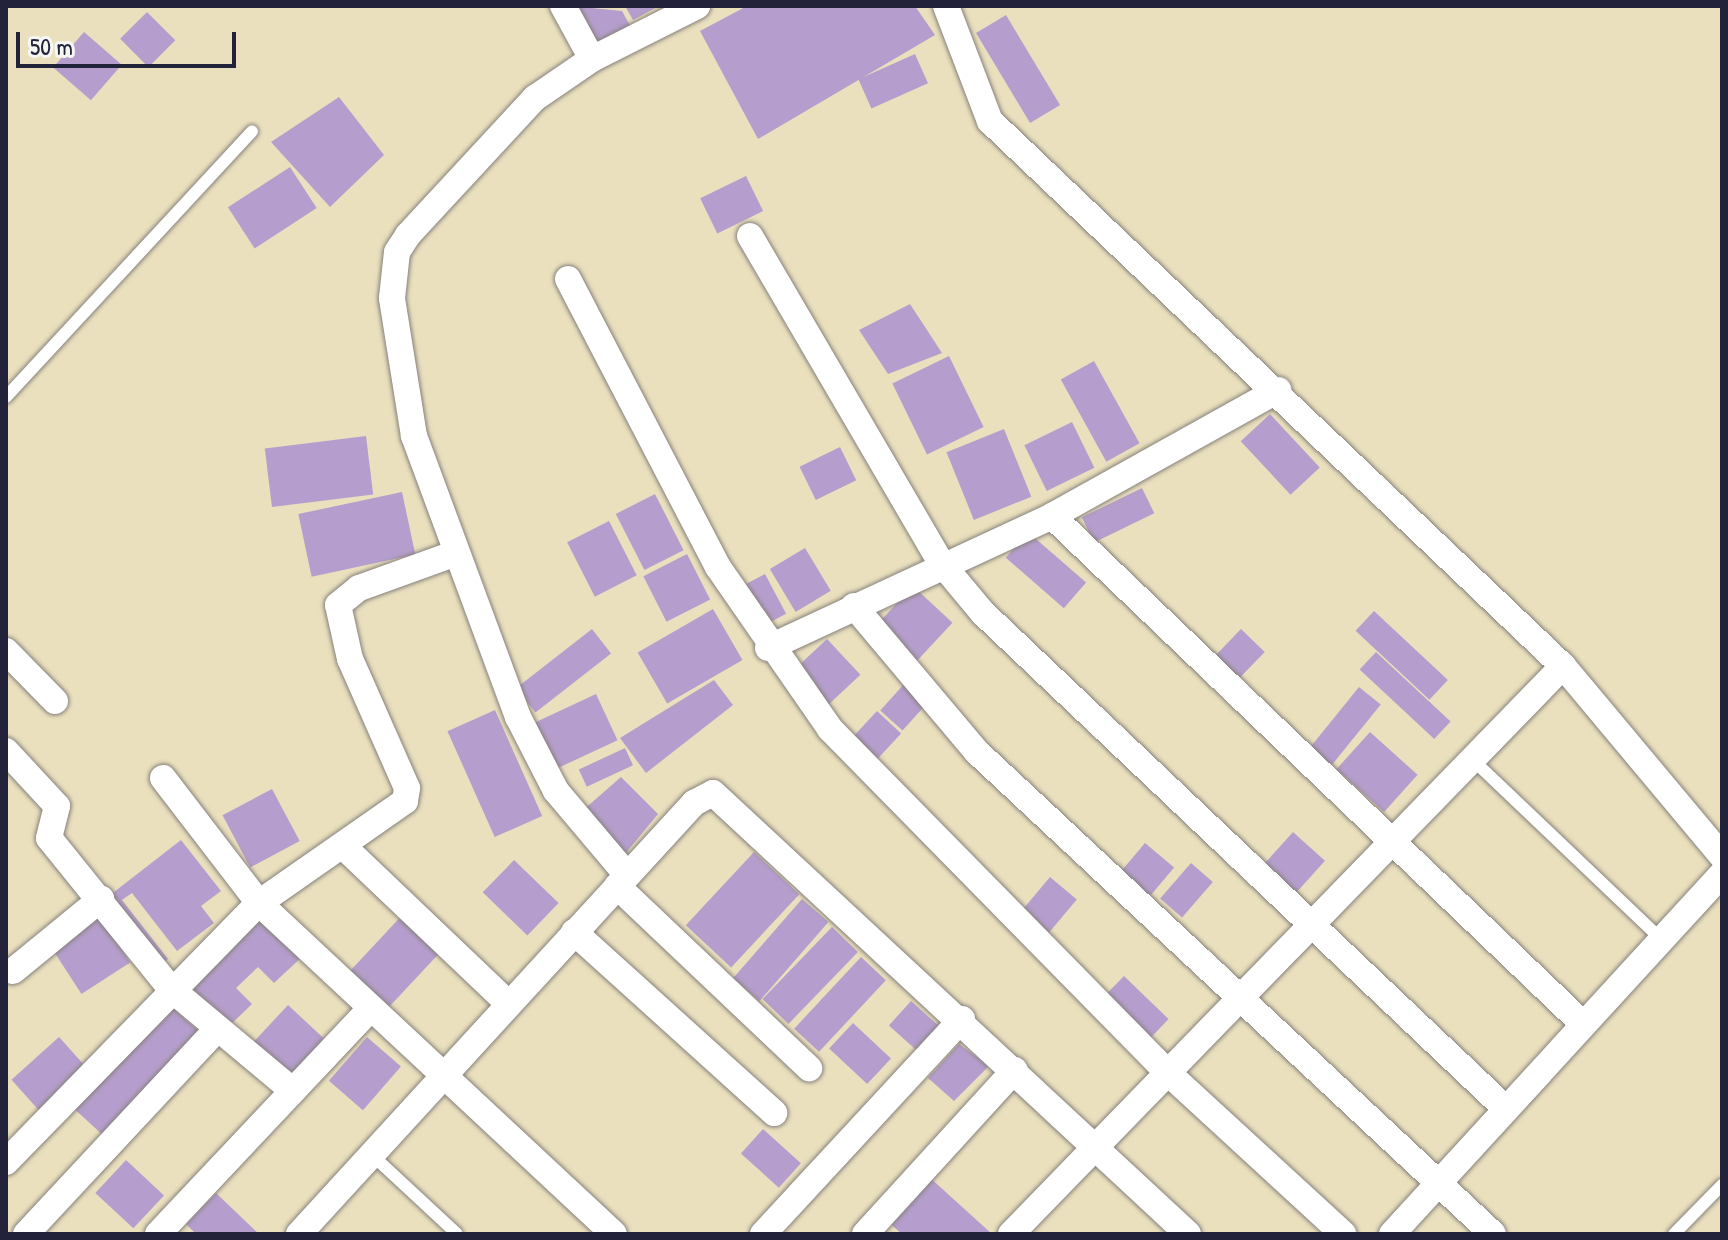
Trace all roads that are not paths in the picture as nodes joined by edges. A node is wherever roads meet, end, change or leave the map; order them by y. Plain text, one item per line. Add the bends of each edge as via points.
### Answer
1 (563, 6) edge
2 (697, 6) edge
3 (946, 6) edge
4 (592, 59) junction
5 (252, 131) dead end
6 (750, 236) dead end
7 (568, 279) dead end
8 (1278, 390) junction
9 (6, 397) edge
10 (1052, 516) junction
11 (456, 553) junction
12 (942, 564) junction
13 (854, 606) junction
14 (768, 648) junction
15 (6, 651) edge
16 (1563, 666) junction
17 (55, 701) dead end
18 (6, 751) edge
19 (1473, 760) junction
20 (163, 778) dead end
21 (1394, 840) junction
22 (344, 847) junction
23 (1722, 856) edge
24 (1722, 874) edge
25 (622, 881) junction
26 (101, 899) junction
27 (259, 903) junction
28 (1310, 928) junction
29 (574, 932) junction
30 (1659, 937) junction
31 (13, 971) dead end
32 (170, 988) junction
33 (1242, 998) junction
34 (508, 1003) junction
35 (370, 1009) junction
36 (962, 1019) junction
37 (1582, 1023) junction
38 (215, 1031) junction
39 (809, 1068) dead end
40 (1015, 1070) junction
41 (1166, 1071) junction
42 (442, 1074) junction
43 (293, 1091) junction
44 (1505, 1108) junction
45 (774, 1113) dead end
46 (1097, 1147) junction
47 (369, 1153) junction
48 (6, 1162) edge
49 (1438, 1183) junction
50 (1722, 1185) edge
51 (311, 1230) edge
52 (26, 1234) edge
53 (158, 1234) edge
54 (457, 1234) edge
55 (614, 1234) edge
56 (763, 1234) edge
57 (865, 1234) edge
58 (1011, 1234) edge
59 (1188, 1234) edge
60 (1343, 1234) edge
61 (1392, 1234) edge
62 (1493, 1234) edge
63 (1674, 1234) edge

1 - 4 street
2 - 4 street
3 - 8 street via 990,121
4 - 11 street via 535,98 397,252 392,298 414,436
5 - 9 lane
6 - 12 street
7 - 14 street via 665,472
8 - 10 street
8 - 16 street
10 - 12 street
10 - 21 street
11 - 22 street via 359,588 338,605 350,659 407,788 394,812
11 - 25 street via 532,750
12 - 13 street
12 - 28 street via 983,613
13 - 14 street
13 - 33 street via 977,752
14 - 41 street via 830,729
15 - 17 street
16 - 19 street
16 - 23 street
18 - 26 street via 57,806 49,838
19 - 21 street
19 - 30 lane
20 - 27 street
21 - 28 street
21 - 37 street
22 - 27 street
22 - 34 street
24 - 30 street
25 - 29 street
25 - 36 street via 694,803 713,793
25 - 39 street
26 - 31 street
26 - 32 street
27 - 32 street
27 - 35 street
28 - 33 street
28 - 44 street
29 - 34 street
29 - 45 street
30 - 37 street
32 - 38 street
32 - 48 street
33 - 41 street
33 - 49 street
34 - 42 street
35 - 42 street
35 - 43 street
36 - 40 street
36 - 56 street
37 - 44 street
38 - 43 street
38 - 52 street
40 - 46 street
40 - 57 street
41 - 46 street
41 - 60 street
42 - 47 street
42 - 55 street
43 - 53 street
44 - 49 street
46 - 58 street
46 - 59 street
47 - 51 street
47 - 54 lane
49 - 61 street
49 - 62 street
50 - 63 lane

